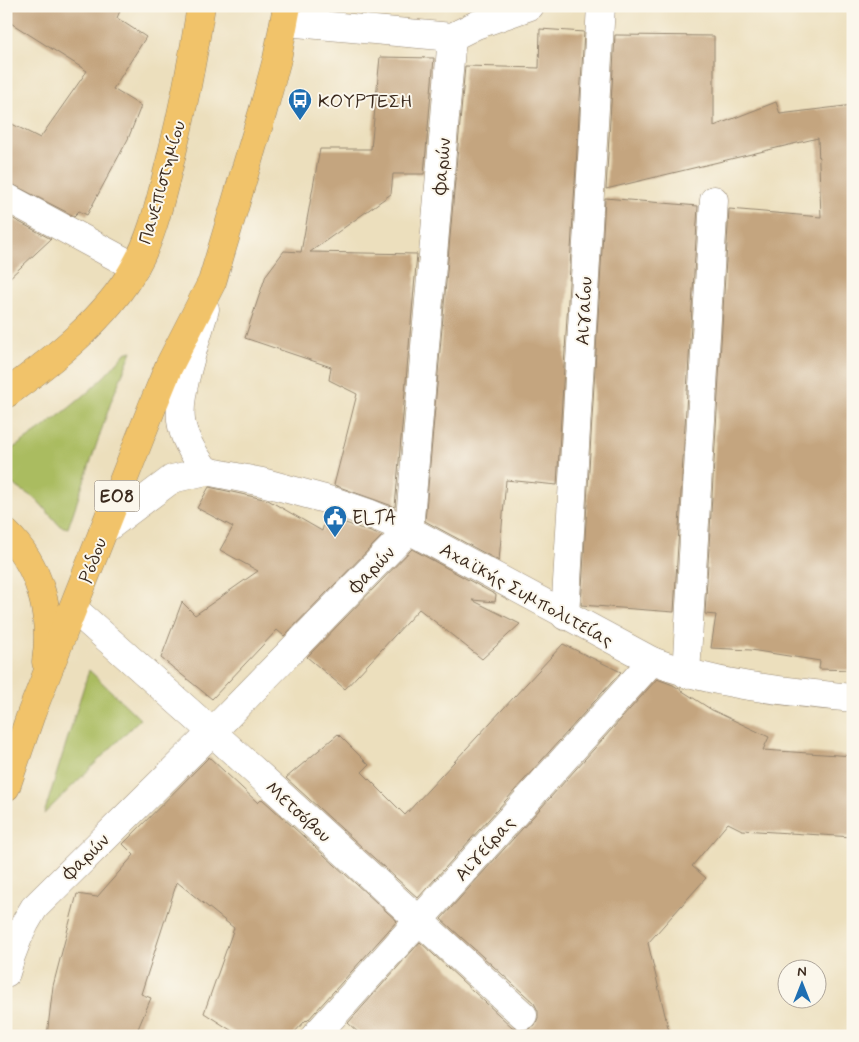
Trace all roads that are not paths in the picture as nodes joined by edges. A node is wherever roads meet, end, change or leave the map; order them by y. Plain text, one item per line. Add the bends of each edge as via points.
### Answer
1 (201, 6) edge
2 (530, 6) edge
3 (601, 6) edge
4 (286, 14) edge
5 (452, 37) junction
6 (6, 198) edge
7 (714, 200) dead end
8 (135, 267) junction
9 (212, 282) junction
10 (6, 394) edge
11 (206, 470) junction
12 (409, 530) junction
13 (103, 531) junction
14 (6, 533) edge
15 (74, 609) junction
16 (565, 616) junction
17 (652, 661) junction
18 (686, 674) junction
19 (853, 698) edge
20 (31, 714) junction
21 (212, 732) junction
22 (6, 786) edge
23 (419, 920) junction
24 (6, 974) edge
25 (523, 1015) dead end
26 (315, 1036) edge

1 - 8 main road, Πανεπιστημίου via 162,194 150,235
2 - 5 street
3 - 16 street, Αιγαίου
4 - 5 street
4 - 9 main road, ΕΟ8 via 261,120
5 - 12 street, Φαρών
6 - 8 street
7 - 18 street
8 - 10 main road, Πανεπιστημίου via 111,301 73,340
9 - 11 street via 181,407 187,440
9 - 13 main road, Ρόδου / ΕΟ8 via 169,366
11 - 12 street, Αχαϊκής Συμπολιτείας via 300,492 368,513
11 - 13 street via 172,479
12 - 16 street, Αχαϊκής Συμπολιτείας
12 - 21 street, Φαρών
13 - 15 main road, Ρόδου / ΕΟ8
14 - 20 main road, ΕΟ8 via 27,556 42,592 47,620 46,661
15 - 20 main road, Ρόδου / ΕΟ8
15 - 21 street, Μετσόβου
16 - 17 street, Αχαϊκής Συμπολιτείας
17 - 18 street, Αχαϊκής Συμπολιτείας
17 - 23 street, Αιγείρας
18 - 19 street, Αχαϊκής Συμπολιτείας via 762,689
20 - 22 main road, Ρόδου / ΕΟ8
21 - 23 street, Μετσόβου
21 - 24 street, Φαρών via 34,908 17,940
23 - 25 street, Μετσόβου
23 - 26 street, Αιγείρας

